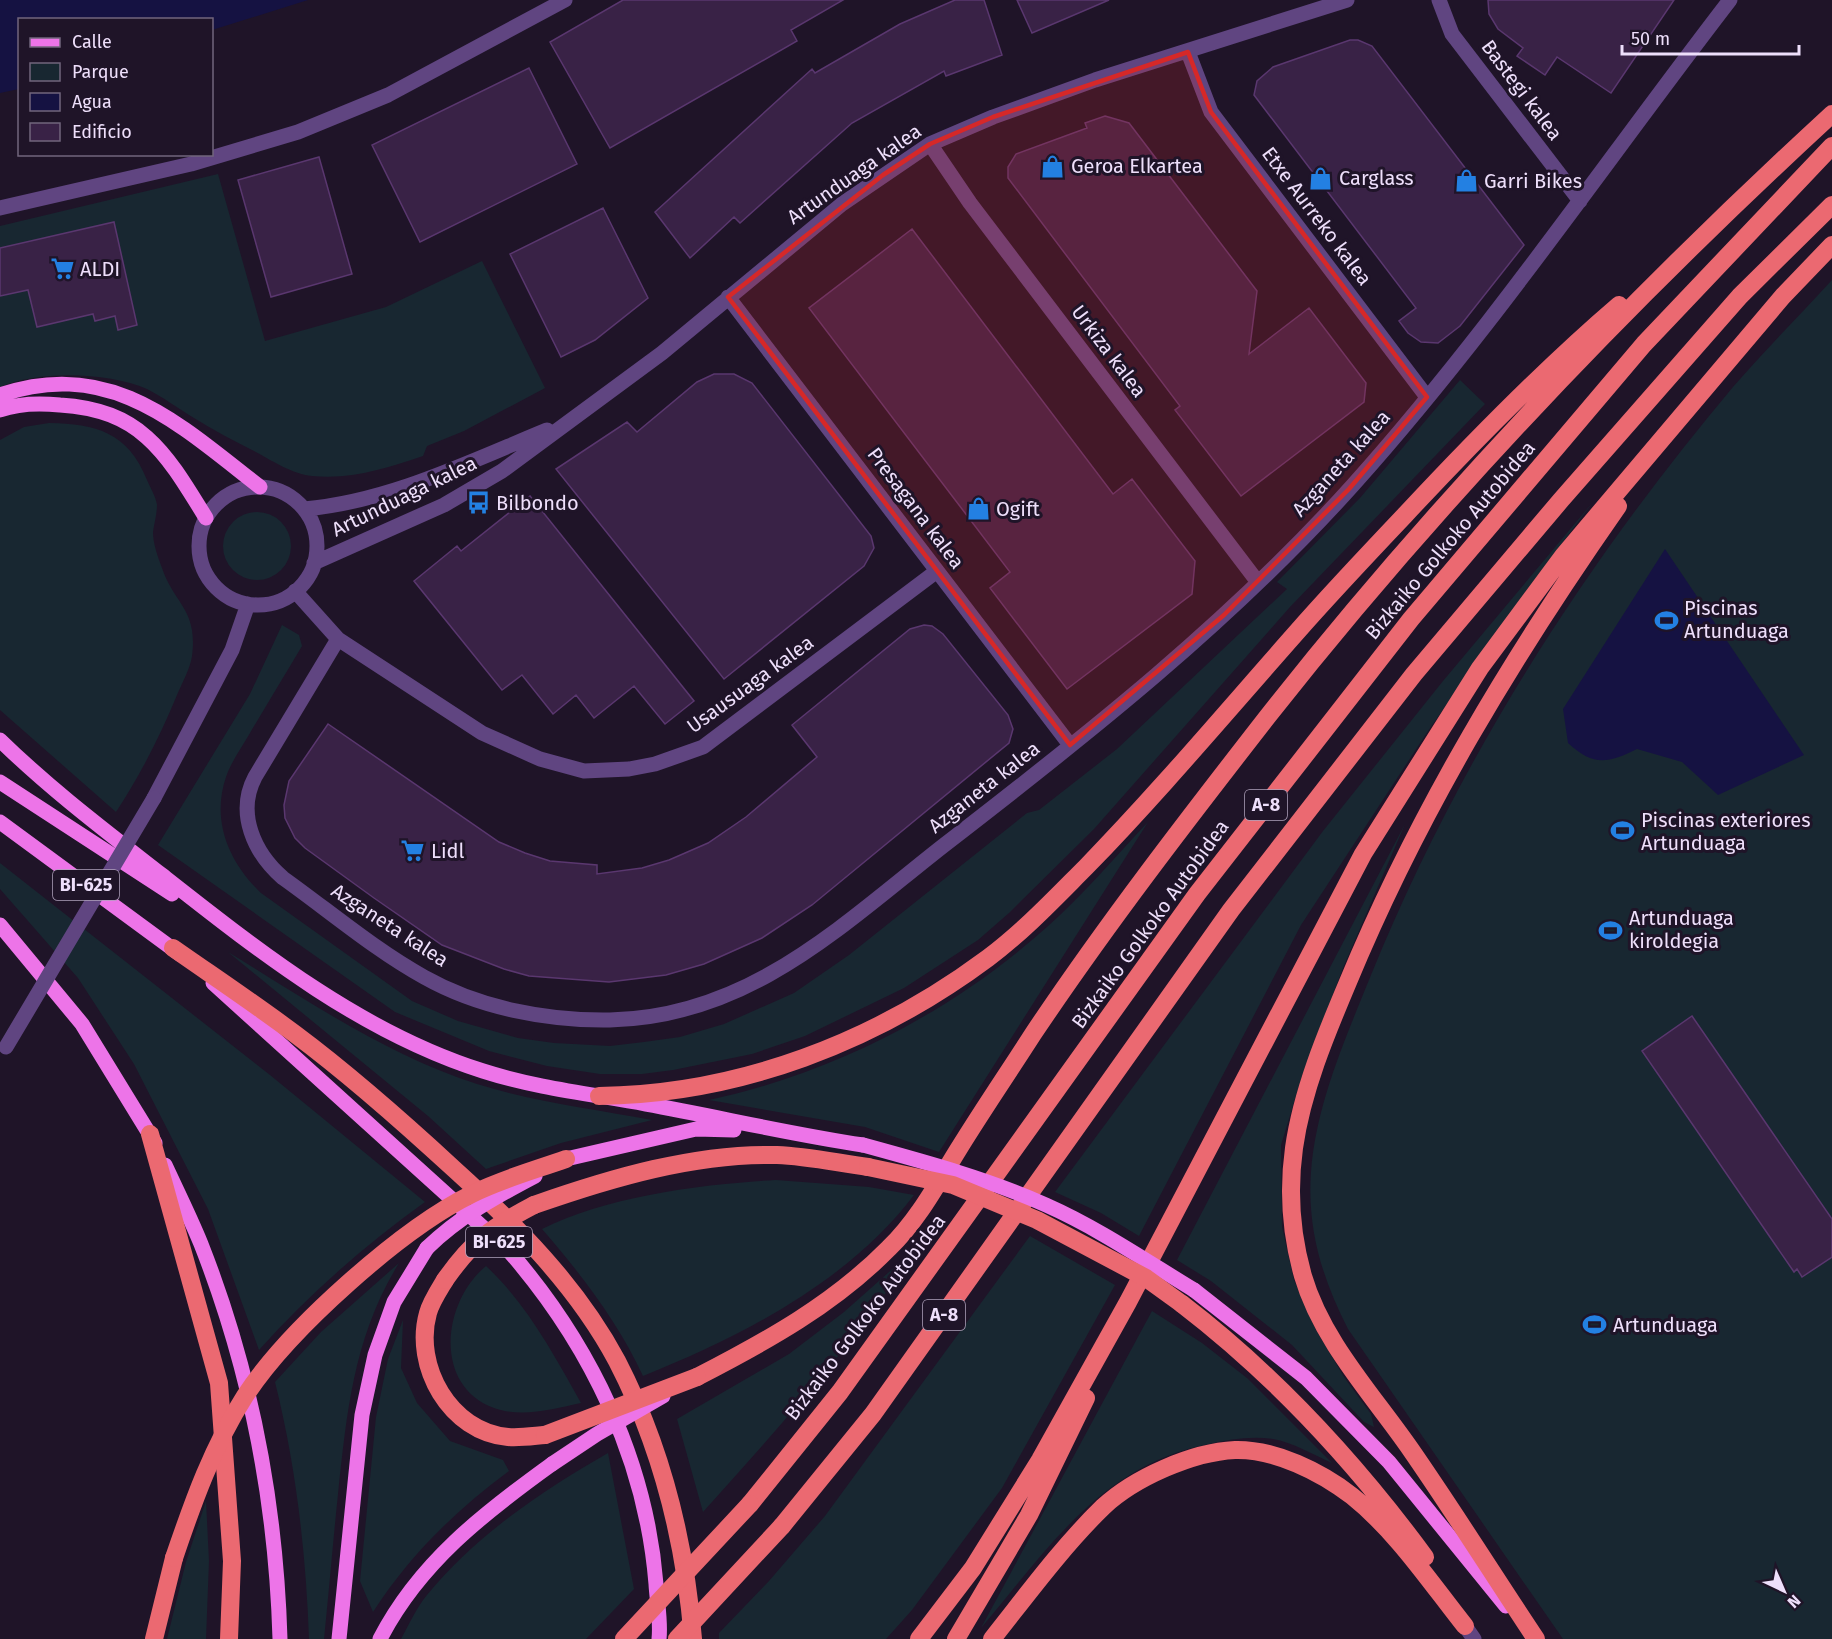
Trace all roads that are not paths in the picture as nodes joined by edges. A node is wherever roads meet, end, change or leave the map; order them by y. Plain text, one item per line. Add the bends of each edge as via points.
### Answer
1 (565, 0) edge
2 (1347, 0) edge
3 (1439, 0) edge
4 (1730, 0) edge
5 (1188, 52) junction
6 (1832, 114) edge
7 (930, 144) junction
8 (1832, 146) edge
9 (1580, 201) junction
10 (1832, 205) edge
11 (0, 208) edge
12 (1696, 240) junction
13 (1832, 245) edge
14 (728, 297) junction
15 (0, 395) edge
16 (1427, 397) junction
17 (43, 404) junction
18 (0, 410) edge
19 (1680, 417) junction
20 (0, 419) edge
21 (569, 421) junction
22 (260, 487) junction
23 (304, 509) junction
24 (206, 518) junction
25 (314, 563) junction
26 (937, 571) junction
27 (1257, 581) junction
28 (295, 591) junction
29 (248, 604) junction
30 (338, 639) junction
31 (0, 740) edge
32 (1070, 746) junction
33 (0, 782) edge
34 (0, 822) edge
35 (0, 925) edge
36 (243, 938) junction
37 (173, 948) junction
38 (3, 1052) edge
39 (598, 1096) junction
40 (770, 1131) junction
41 (150, 1134) junction
42 (566, 1159) junction
43 (1188, 1297) junction
44 (1128, 1302) junction
45 (698, 1377) junction
46 (1469, 1633) edge
47 (154, 1639) edge
48 (229, 1639) edge
49 (280, 1639) edge
50 (339, 1639) edge
51 (380, 1639) edge
52 (624, 1639) edge
53 (659, 1639) edge
54 (677, 1639) edge
55 (693, 1639) edge
56 (919, 1639) edge
57 (956, 1639) edge
58 (992, 1639) edge
59 (1534, 1639) edge

1 - 11 street via 388,95 298,132 191,164
2 - 5 street, Artunduaga kalea
3 - 9 street, Bastegi kalea via 1452,34
4 - 9 street, Azganeta kalea
5 - 7 street, Artunduaga kalea via 1042,99
5 - 16 street, Etxe Aurreko kalea via 1211,112
6 - 12 highway
7 - 14 street, Artunduaga kalea via 842,204
7 - 27 street, Urkiza kalea via 970,203
8 - 52 highway, Bizkaiko Golkoko Autobidea / A-8, bridge via 1644,344 1411,619 1197,894 840,1392 750,1503
9 - 16 street, Azganeta kalea
10 - 54 highway, A-8, bridge via 1740,296 1414,674 1231,910 873,1414 782,1526
12 - 39 highway via 1595,326 1482,433 1305,622 1110,843 990,956 914,1006 812,1056 758,1074 676,1091
12 - 45 highway via 1530,412 1272,711 1114,919 1035,1031 914,1221 868,1268 816,1310
13 - 19 highway
14 - 21 street, Artunduaga kalea via 662,353
14 - 26 street, Presagana kalea
15 - 22 main road via 64,383 106,388 151,407 192,433
16 - 27 street, Azganeta kalea via 1349,489
17 - 18 main road
17 - 20 main road
17 - 24 main road via 89,407 142,430 169,461
19 - 44 highway via 1563,556 1480,668 1419,762 1363,854
19 - 59 highway via 1523,648 1406,852 1339,1003 1309,1088 1294,1146 1291,1214 1304,1278 1316,1308 1332,1339 1411,1450
21 - 23 street, Artunduaga kalea via 436,476 345,503
21 - 25 street, Artunduaga kalea via 502,471 444,505
22 - 23 street, Artunduaga kalea via 284,493
22 - 24 street via 229,495
23 - 25 street, Artunduaga kalea via 315,534
24 - 29 street via 199,541 202,565 219,591
25 - 28 street
26 - 30 street, Usausuaga kalea via 703,747 629,769 584,771 540,759 482,733
26 - 32 street, Presagana kalea
27 - 32 street, Azganeta kalea via 1181,654
28 - 29 street via 273,603
28 - 30 street, Usausuaga kalea
29 - 38 street, bridge via 232,650 154,798
30 - 32 street, Azganeta kalea via 251,785 248,826 258,849 283,878 424,977 493,1005 523,1012 610,1020 652,1014 716,999 781,970 834,934
31 - 36 main road via 80,811
33 - 36 main road
34 - 37 main road, BI-625
35 - 41 main road via 82,1024
36 - 39 main road via 316,989 436,1054 542,1087
37 - 53 main road, BI-625 via 509,1251 542,1288 605,1392 628,1453 653,1550
37 - 55 highway via 296,1035 414,1132 501,1212 554,1270 616,1360 650,1434 670,1496 682,1552
39 - 40 main road
40 - 42 main road via 696,1129
40 - 43 main road, bridge via 863,1146 946,1168 1046,1205 1112,1240
41 - 48 highway via 219,1383 232,1561
41 - 49 main road via 201,1243 234,1338 254,1414 269,1498
42 - 47 highway, bridge via 506,1179 449,1207 367,1269 287,1344 261,1374 227,1427 198,1486 174,1558
42 - 50 main road, bridge via 474,1209 446,1229 427,1248 394,1302 375,1354 362,1415
43 - 45 highway, bridge via 1037,1220 953,1185 868,1167 777,1155 733,1158 616,1178 534,1205 485,1233 464,1252 428,1312 424,1339 427,1363 439,1390 466,1421 507,1437 545,1435
43 - 46 highway via 1351,1462 1439,1577
43 - 59 main road via 1306,1378 1389,1462
44 - 56 highway via 1004,1521
44 - 57 highway via 1029,1515
45 - 51 main road, bridge via 597,1434 491,1508 441,1553
46 - 58 highway via 1386,1528 1352,1496 1296,1464 1235,1450 1153,1472 1104,1506

